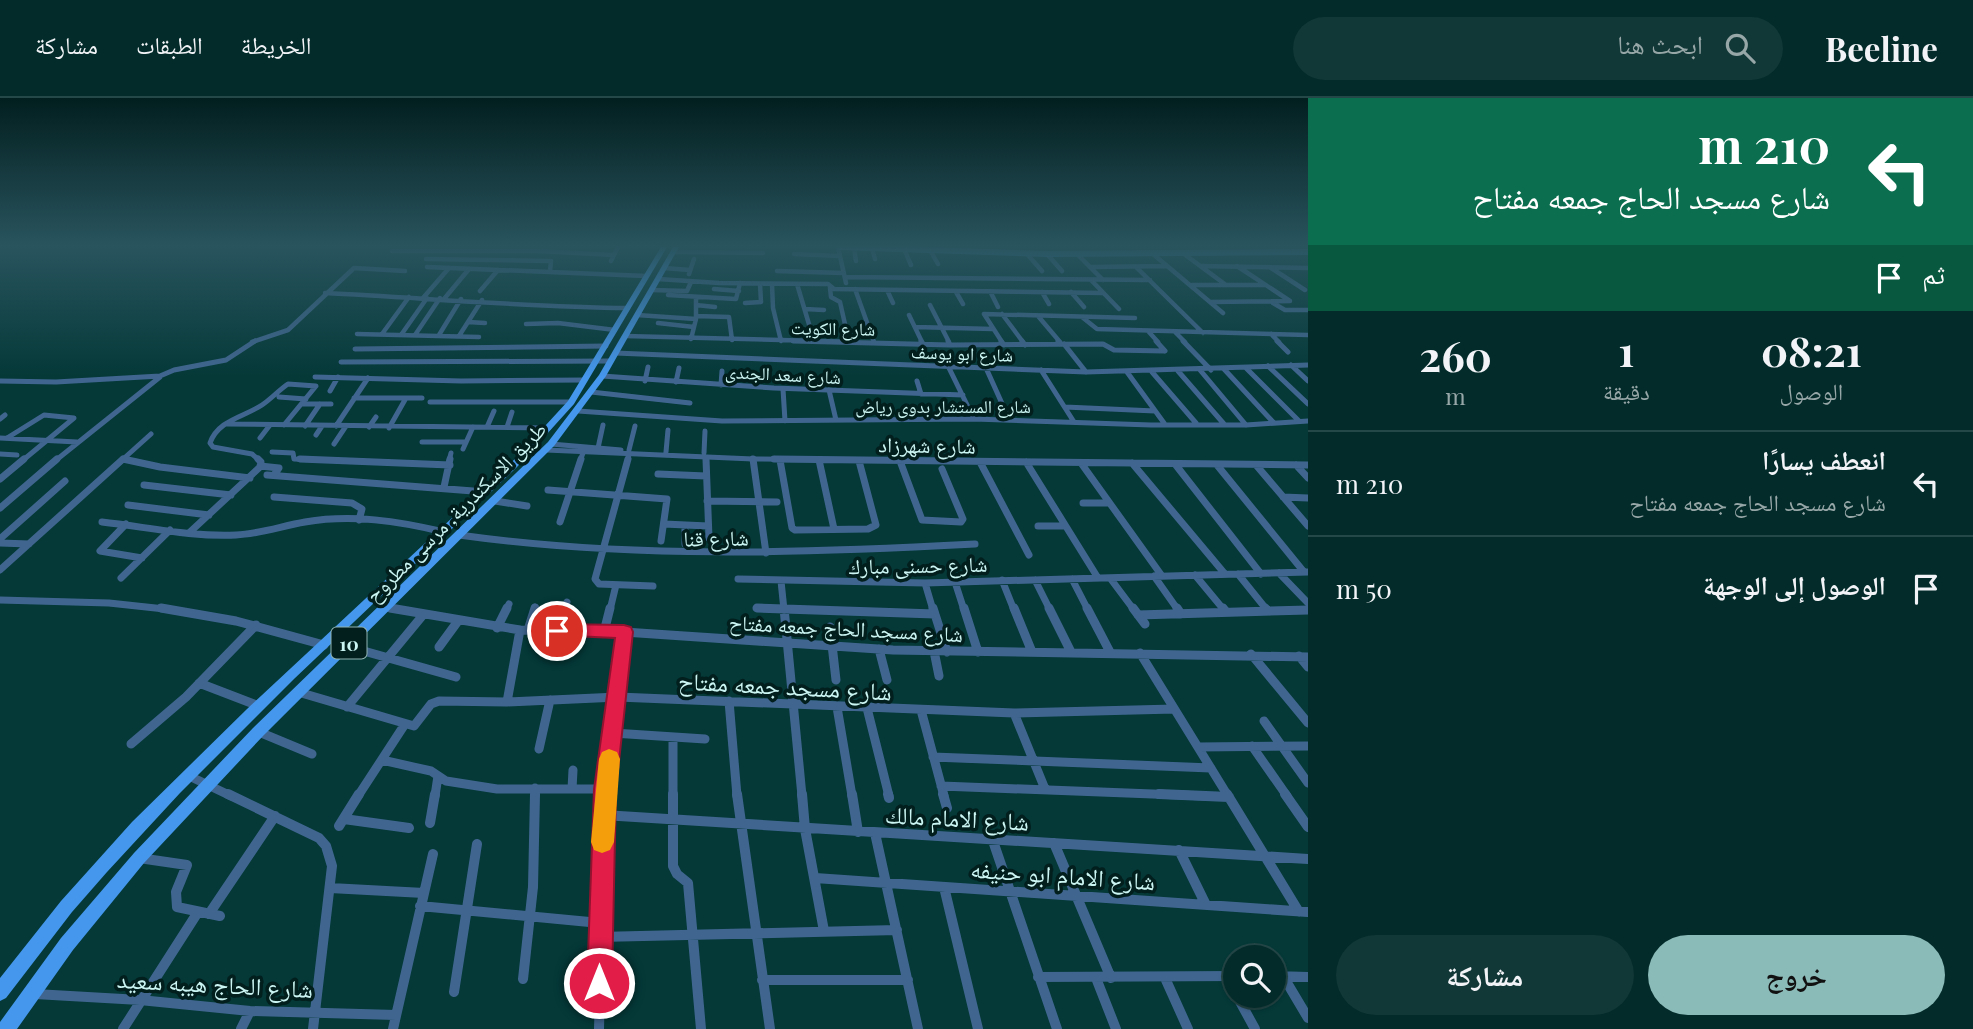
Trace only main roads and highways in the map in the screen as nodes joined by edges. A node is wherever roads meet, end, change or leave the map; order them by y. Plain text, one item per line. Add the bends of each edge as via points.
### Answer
1 (646, 290) edge
2 (610, 353) junction
3 (574, 407) junction
4 (490, 496) junction
5 (0, 992) edge
6 (6, 1029) edge

1 - 2 main road, طريق الاسكندرية, مرسى مطروح / 10
2 - 3 main road, طريق الاسكندرية, مرسى مطروح / 10 via 602,376
2 - 3 main road, طريق الاسكندرية, مرسى مطروح / 10 via 597,360
3 - 4 main road, طريق الاسكندرية, مرسى مطروح / 10 via 549,428
3 - 4 main road, طريق الاسكندرية, مرسى مطروح / 10 via 549,447
4 - 5 main road, طريق الاسكندرية, مرسى مطروح / 10 via 444,531 187,775 72,897
4 - 6 main road, طريق الاسكندرية, مرسى مطروح / 10 via 459,535 258,732 139,858 67,944

